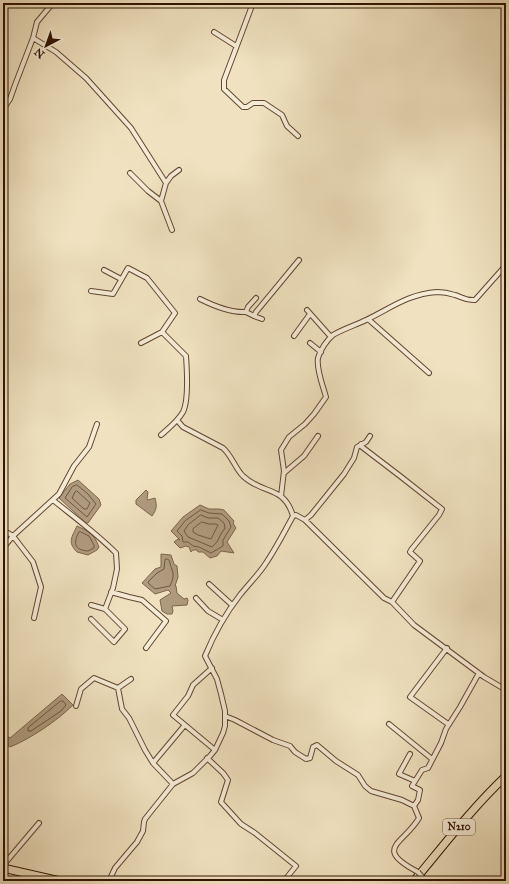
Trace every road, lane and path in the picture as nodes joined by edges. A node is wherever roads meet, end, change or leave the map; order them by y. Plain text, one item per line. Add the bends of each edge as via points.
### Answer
1 (53, 3) edge
2 (253, 3) edge
3 (214, 32) dead end
4 (33, 38) junction
5 (236, 46) junction
6 (3, 108) edge
7 (298, 136) dead end
8 (179, 170) dead end
9 (130, 173) dead end
10 (166, 184) junction
11 (161, 201) junction
12 (172, 230) dead end
13 (300, 260) dead end
14 (506, 265) edge
15 (104, 270) dead end
16 (121, 279) junction
17 (91, 291) dead end
18 (256, 298) dead end
19 (200, 299) dead end
20 (246, 312) junction
21 (254, 316) junction
22 (262, 319) dead end
23 (368, 319) junction
24 (162, 332) junction
25 (294, 336) dead end
26 (331, 338) junction
27 (141, 343) dead end
28 (310, 343) dead end
29 (321, 352) junction
30 (429, 373) dead end
31 (177, 420) junction
32 (97, 424) dead end
33 (161, 435) dead end
34 (318, 436) dead end
35 (370, 436) dead end
36 (361, 444) junction
37 (284, 473) junction
38 (281, 496) junction
39 (53, 500) junction
40 (294, 516) junction
41 (305, 520) junction
42 (3, 530) edge
43 (13, 536) junction
44 (3, 548) edge
45 (209, 584) dead end
46 (111, 592) junction
47 (196, 598) dead end
48 (392, 602) junction
49 (91, 605) dead end
50 (232, 605) junction
51 (104, 610) junction
52 (34, 618) dead end
53 (91, 619) dead end
54 (223, 620) junction
55 (146, 648) dead end
56 (447, 648) junction
57 (212, 668) junction
58 (479, 673) junction
59 (131, 679) dead end
60 (118, 688) junction
61 (506, 690) edge
62 (76, 706) dead end
63 (225, 716) junction
64 (389, 724) dead end
65 (448, 724) junction
66 (184, 726) junction
67 (214, 750) junction
68 (410, 754) dead end
69 (207, 758) junction
70 (432, 759) junction
71 (153, 763) junction
72 (506, 776) edge
73 (415, 781) junction
74 (173, 784) junction
75 (414, 806) junction
76 (40, 823) dead end
77 (3, 868) edge
78 (423, 880) edge
79 (60, 881) edge
80 (109, 881) edge
81 (284, 881) edge
82 (414, 881) edge
83 (484, 881) edge
84 (489, 881) edge

1 - 4 street via 37,22
2 - 5 street
3 - 5 street
4 - 6 street
4 - 10 street via 56,52 86,78 131,128
5 - 7 street via 224,80 224,89 243,107 257,102 264,103 282,115 287,126
8 - 10 street
9 - 11 street
10 - 11 street
11 - 12 street
13 - 21 street
14 - 23 street via 475,300 469,301 454,294 428,293 401,301
15 - 16 street
16 - 17 street via 113,294
16 - 24 street via 128,268 147,278 175,313
18 - 20 street
19 - 20 street via 237,312
20 - 21 street
21 - 22 street
23 - 26 street
23 - 30 street
24 - 27 street
24 - 31 street via 186,356 185,407
25 - 26 street via 308,312
26 - 29 street
28 - 29 street
29 - 37 street via 318,359 326,397 306,424 289,437 281,450
31 - 33 street
31 - 38 street via 183,427 223,448 243,476
32 - 39 street via 89,447
34 - 37 street via 304,456
35 - 36 street
36 - 41 street via 357,447 354,458 344,474
36 - 48 street via 362,448 442,510 411,550 410,552 420,561
37 - 38 street
38 - 40 street via 289,504
39 - 43 street
39 - 46 street via 116,553 117,569
40 - 41 street
40 - 50 street via 264,566
41 - 48 street via 384,598
42 - 43 street
43 - 44 street
43 - 52 street via 33,562 41,587
45 - 50 street
46 - 51 street
46 - 55 street via 142,600 166,621
47 - 54 street via 208,611
48 - 56 street via 414,625
49 - 51 street
50 - 54 street
51 - 53 street via 124,629 114,642
54 - 57 street via 205,656
56 - 58 street
56 - 65 street via 410,697
57 - 63 street via 222,694
57 - 66 street via 193,685 173,716
58 - 61 street
58 - 65 street
59 - 60 street
60 - 62 street via 94,678 81,689
60 - 71 street via 122,709
63 - 67 street via 223,733
63 - 75 street via 290,746 306,759 310,758 312,747 317,745 336,761 358,774 371,791
64 - 70 street
65 - 70 street
66 - 67 street
66 - 71 street
67 - 69 street
68 - 73 street via 399,774
69 - 74 street via 193,773
69 - 81 street via 228,780 221,802 241,824 296,866
70 - 73 street via 428,768 422,770
71 - 74 street
72 - 82 highway, N210 via 470,814
73 - 75 street via 412,786 420,790
74 - 80 street via 145,819 143,831 137,842 115,868
75 - 78 street, bridge via 418,818 393,849 394,854 418,872
76 - 77 street
77 - 79 highway
83 - 84 street

